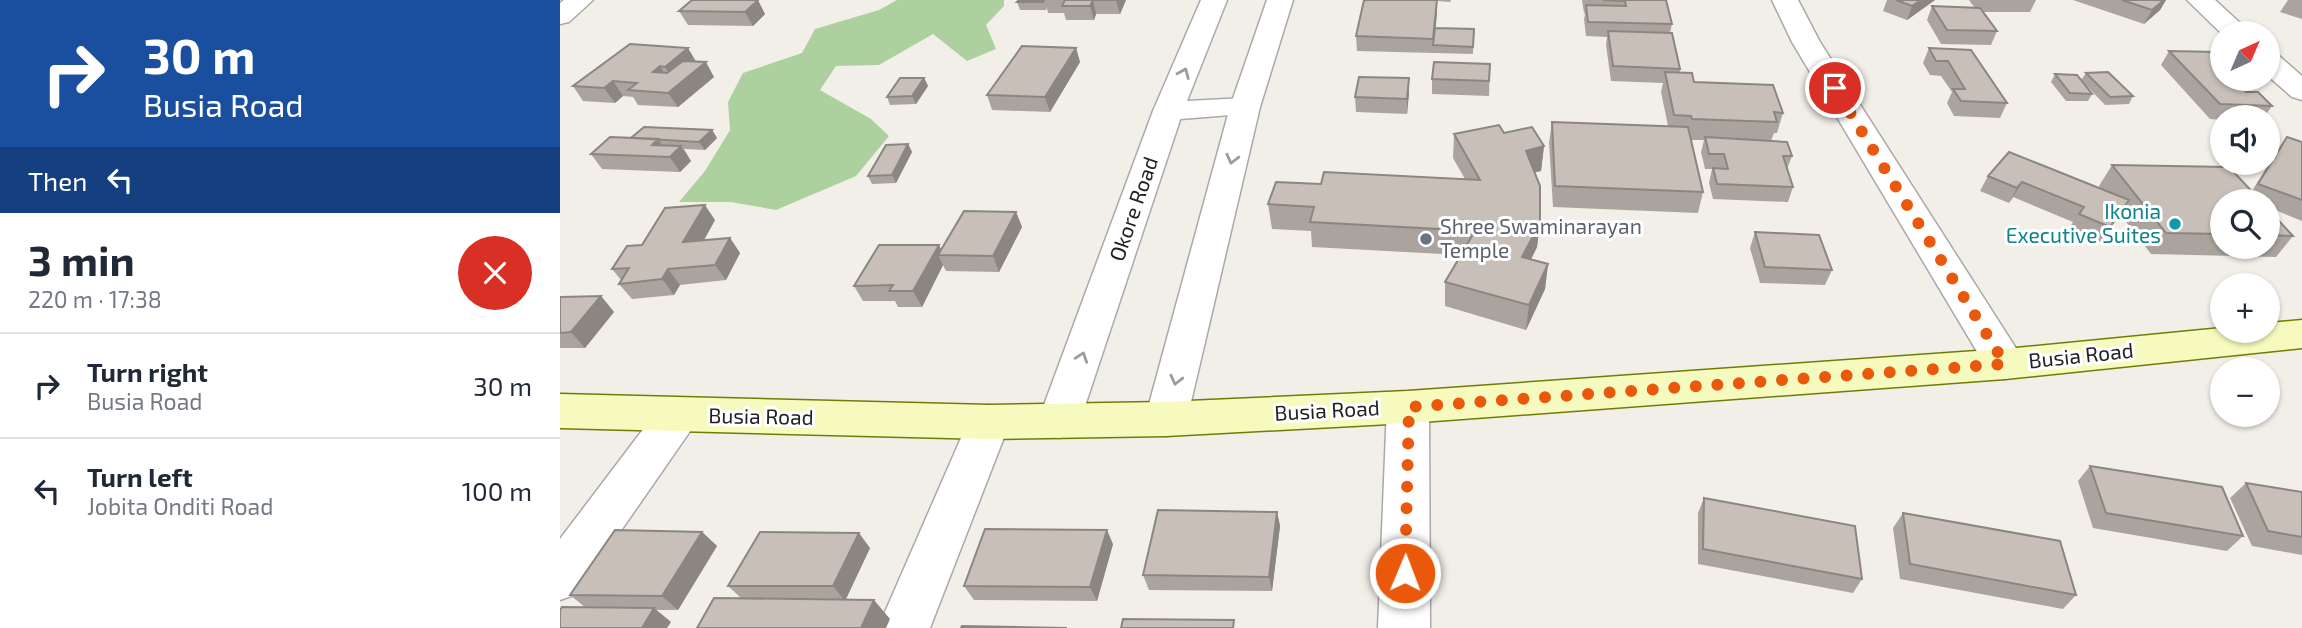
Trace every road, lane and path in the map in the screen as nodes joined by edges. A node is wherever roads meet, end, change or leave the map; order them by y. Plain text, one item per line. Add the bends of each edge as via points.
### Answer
1 (580, 0) edge
2 (1214, 0) edge
3 (1280, 0) edge
4 (1785, 0) edge
5 (2200, 0) edge
6 (560, 16) edge
7 (2224, 21) edge
8 (2280, 54) edge
9 (2302, 60) edge
10 (2280, 72) edge
11 (2302, 92) edge
12 (1245, 107) junction
13 (1168, 111) junction
14 (2302, 334) edge
15 (2005, 364) junction
16 (1409, 407) junction
17 (560, 411) edge
18 (678, 415) junction
19 (1166, 419) junction
20 (1059, 421) junction
21 (989, 422) junction
22 (560, 578) edge
23 (904, 628) edge
24 (1404, 628) edge

1 - 6 street
13 -> 2 street, Okore Road
3 - 12 street
4 - 15 street
5 - 7 street
8 - 9 street
10 - 11 street
12 - 13 street
12 -> 19 street
20 -> 13 street, Okore Road
14 - 15 main road, Busia Road
15 - 16 main road, Busia Road
16 - 19 main road, Busia Road
16 - 24 street
17 - 18 main road, Busia Road
18 - 21 main road, Busia Road
18 - 22 street
19 - 20 main road, Busia Road
20 - 21 main road, Busia Road
21 - 23 street

